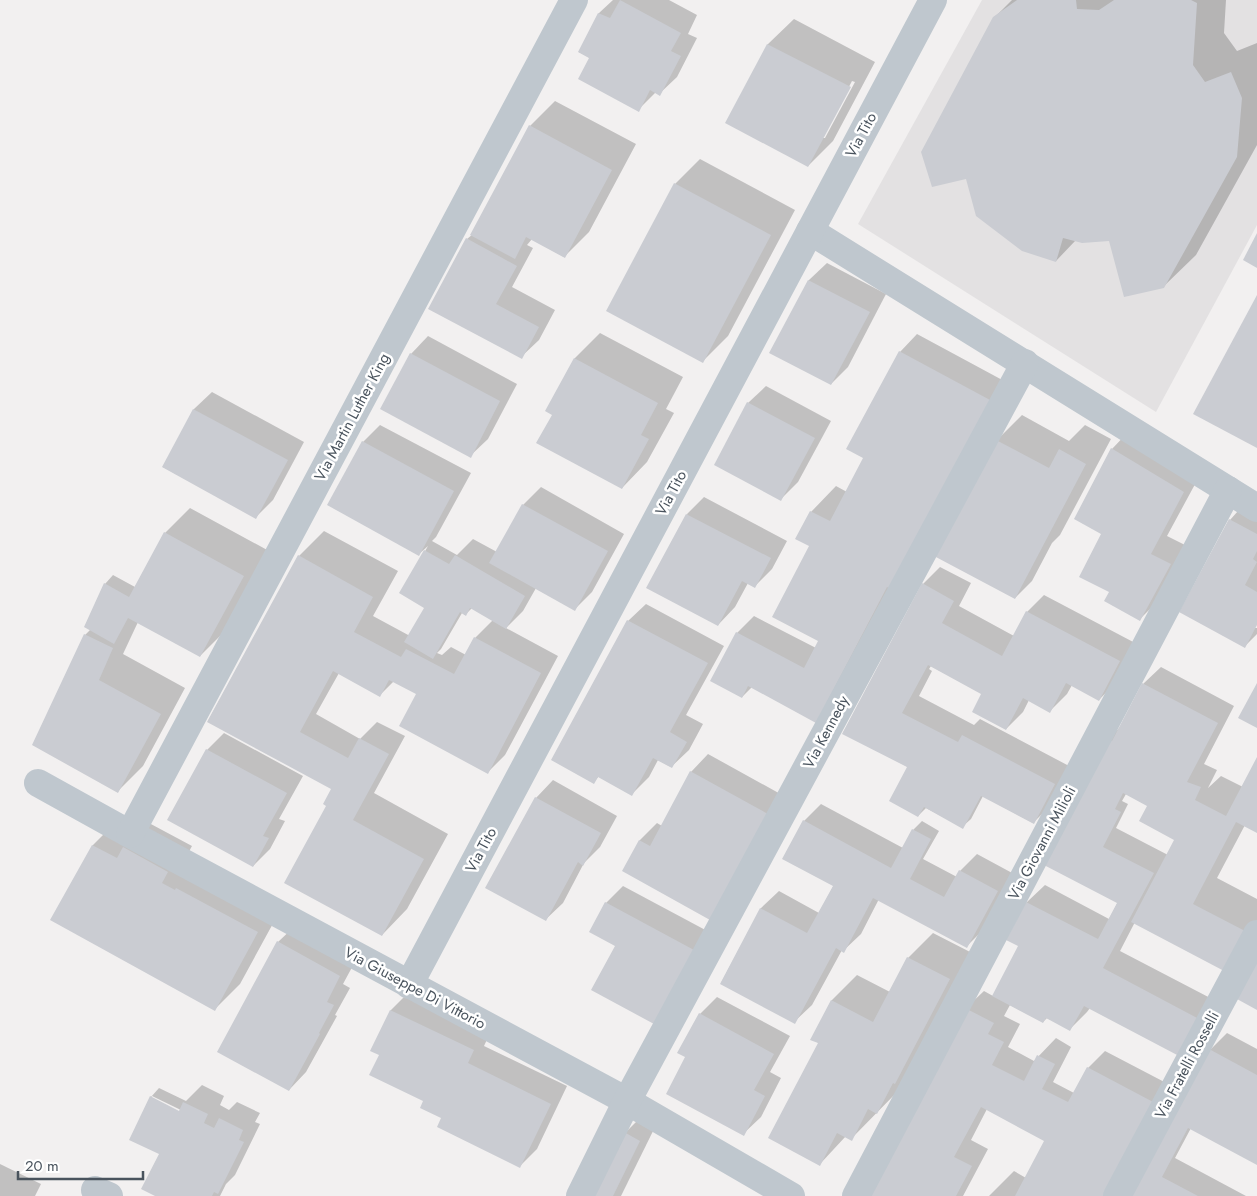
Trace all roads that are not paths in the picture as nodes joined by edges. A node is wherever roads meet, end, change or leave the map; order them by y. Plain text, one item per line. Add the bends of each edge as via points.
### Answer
1 (574, 0) edge
2 (933, 0) edge
3 (810, 231) junction
4 (1025, 363) junction
5 (1228, 490) junction
6 (1257, 508) edge
7 (38, 783) dead end
8 (130, 834) junction
9 (1257, 934) edge
10 (409, 985) junction
11 (627, 1101) junction
12 (580, 1196) edge
13 (791, 1196) edge
14 (856, 1196) edge
15 (1117, 1196) edge

1 - 8 street, Via Martin Luther King
2 - 3 street, Via Tito
3 - 4 street
3 - 10 street, Via Tito
4 - 5 street
4 - 11 street, Via Kennedy
5 - 6 street
5 - 14 street, Via Giovanni Milioli
7 - 8 street, Via Giuseppe Di Vittorio
8 - 10 street, Via Giuseppe Di Vittorio
9 - 15 street, Via Fratelli Rosselli
10 - 11 street, Via Giuseppe Di Vittorio
11 - 12 street, Via Kennedy
11 - 13 street, Via Giuseppe Di Vittorio

